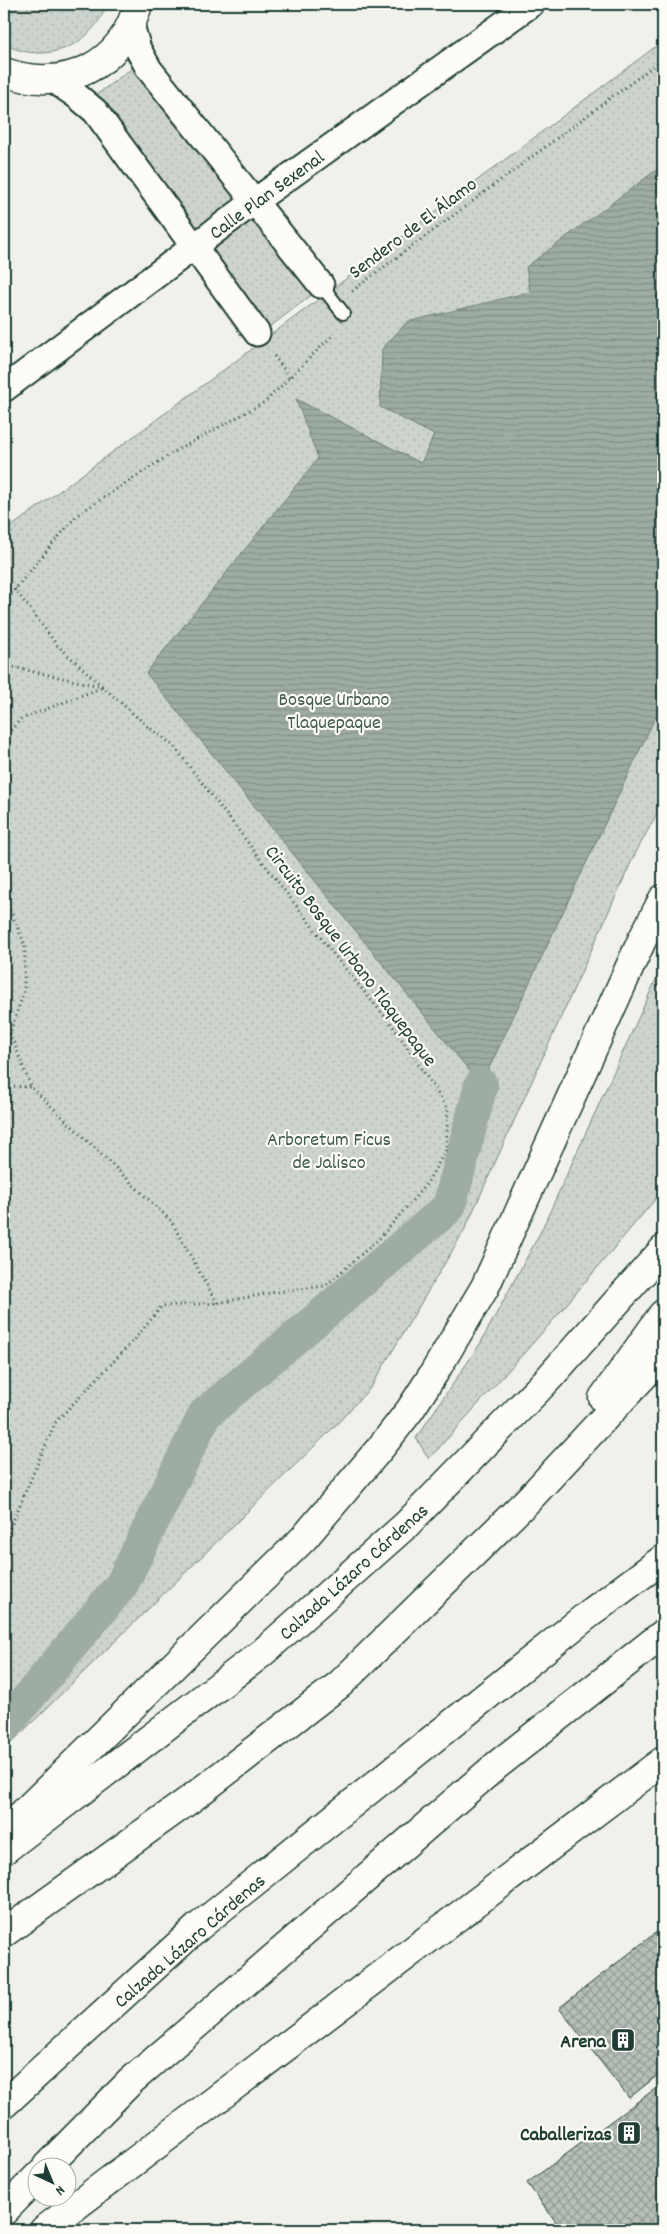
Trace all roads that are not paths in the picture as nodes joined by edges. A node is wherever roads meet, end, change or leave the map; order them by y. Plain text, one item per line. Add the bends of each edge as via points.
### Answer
1 (531, 4) edge
2 (134, 15) edge
3 (7, 76) edge
4 (54, 80) junction
5 (254, 201) junction
6 (194, 247) junction
7 (321, 284) joint
8 (343, 313) road end
9 (257, 333) dead end
10 (4, 388) edge
11 (663, 899) edge
12 (663, 1250) edge
13 (663, 1314) edge
14 (663, 1355) edge
15 (529, 1499) junction
16 (663, 1559) edge
17 (663, 1634) edge
18 (663, 1760) edge
19 (4, 1832) edge
20 (4, 1850) edge
21 (4, 1933) edge
22 (4, 2104) edge
23 (57, 2156) edge
24 (28, 2186) edge
25 (4, 2211) edge
26 (44, 2230) edge

1 - 5 street, Calle Plan Sexenal
2 - 4 main road via 112,52 85,71
2 - 5 street via 138,49 149,69
3 - 4 main road
4 - 6 street via 95,112
5 - 6 street, Calle Plan Sexenal
5 - 7 street
6 - 9 street
6 - 10 street, Calle Plan Sexenal
7 - 8 lane
11 - 19 main road via 485,1287 410,1410 304,1538
12 - 20 main road, Calzada Lázaro Cárdenas via 549,1378 406,1525 262,1653
13 - 15 main road
14 - 15 main road
15 - 21 main road via 340,1684 192,1798
16 - 22 main road, Calzada Lázaro Cárdenas via 589,1614 198,1927
17 - 23 main road via 497,1765 146,2068
18 - 26 main road
24 - 25 main road

